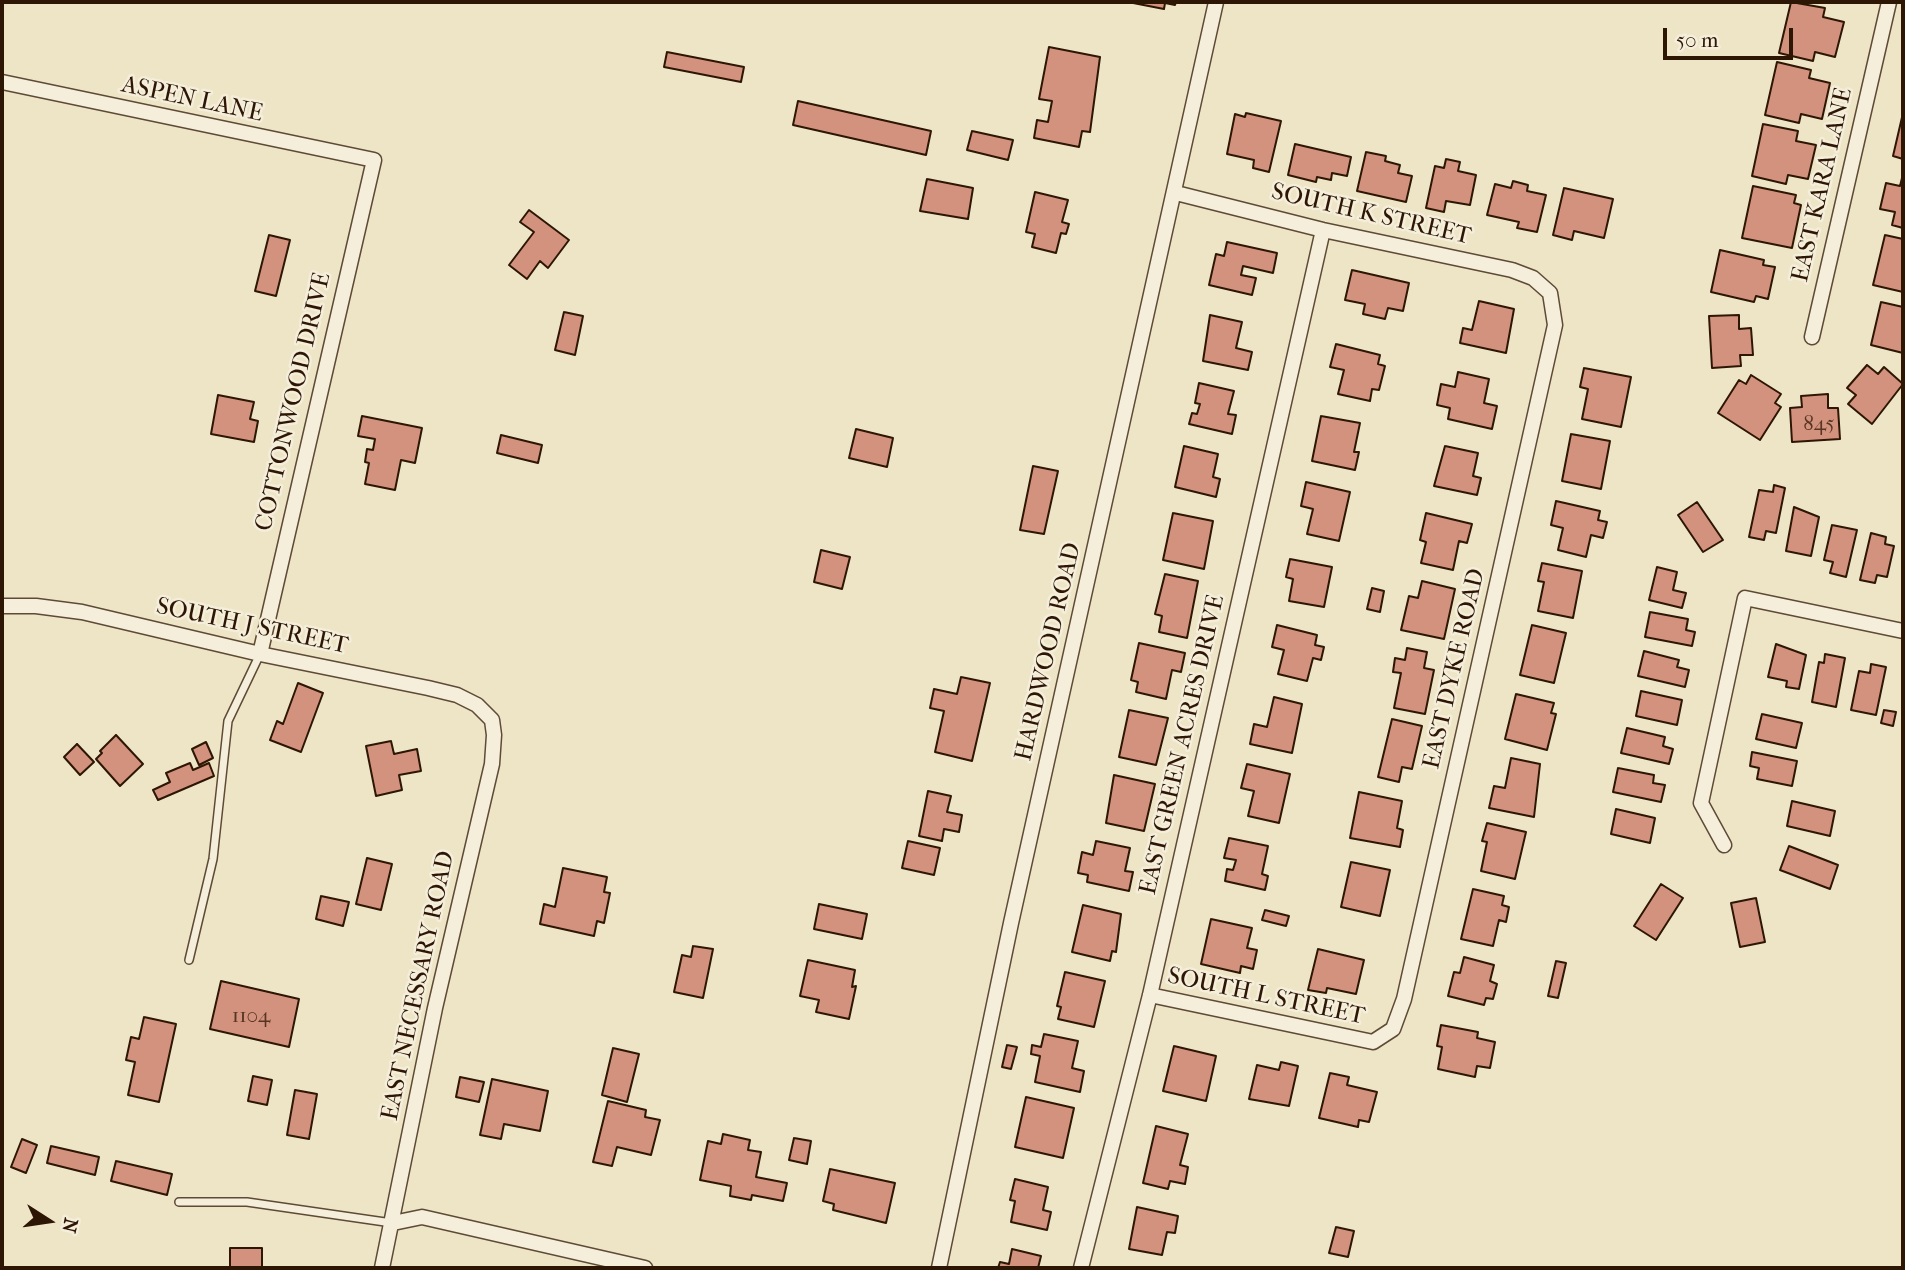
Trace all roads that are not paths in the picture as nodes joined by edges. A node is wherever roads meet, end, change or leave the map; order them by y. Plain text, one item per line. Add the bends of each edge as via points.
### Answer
1 (1216, 2) edge
2 (1889, 2) edge
3 (2, 82) edge
4 (374, 160) joint
5 (1176, 193) junction
6 (1324, 230) junction
7 (1550, 293) joint
8 (1812, 337) dead end
9 (2, 606) edge
10 (1903, 631) edge
11 (260, 654) junction
12 (488, 714) joint
13 (1724, 845) dead end
14 (189, 960) dead end
15 (1150, 995) junction
16 (1373, 1042) joint
17 (179, 1202) dead end
18 (393, 1223) junction
19 (382, 1268) edge
20 (645, 1268) edge
21 (939, 1268) edge
22 (1081, 1268) edge

1 - 5 street, HARDWOOD ROAD
2 - 8 street, EAST KARA LANE
3 - 4 street, ASPEN LANE
4 - 11 street, COTTONWOOD DRIVE
5 - 6 street, SOUTH K STREET
5 - 21 street, HARDWOOD ROAD via 1011,923
6 - 7 street, SOUTH K STREET via 1513,270 1533,278
6 - 15 street, EAST GREEN ACRES DRIVE
7 - 16 street, EAST DYKE ROAD via 1555,326 1404,999 1393,1029
9 - 11 street, SOUTH J STREET via 82,612
10 - 13 street via 1745,598 1701,803
11 - 12 street, SOUTH J STREET via 457,695
11 - 14 lane via 228,721 212,859
12 - 18 street, EAST NECESSARY ROAD via 494,735 492,764 435,1008
15 - 16 street, SOUTH L STREET
15 - 22 street, EAST GREEN ACRES DRIVE
17 - 18 lane via 247,1202
18 - 19 street, EAST NECESSARY ROAD
18 - 20 street via 422,1217

